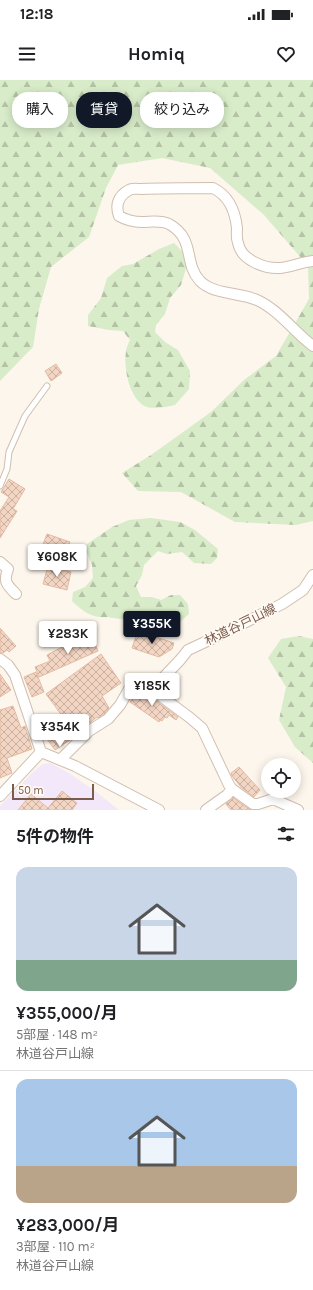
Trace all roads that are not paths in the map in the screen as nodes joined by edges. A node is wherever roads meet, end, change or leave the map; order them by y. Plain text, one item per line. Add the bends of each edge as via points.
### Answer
1 (313, 260) edge
2 (313, 346) edge
3 (47, 386) dead end
4 (0, 486) edge
5 (0, 562) edge
6 (313, 574) edge
7 (16, 594) dead end
8 (0, 659) edge
9 (139, 680) junction
10 (41, 752) junction
11 (60, 760) junction
12 (232, 789) junction
13 (0, 796) edge
14 (159, 810) edge
15 (206, 810) edge
16 (298, 810) edge

1 - 2 street via 280,268 260,265 247,258 238,244 234,210 227,198 213,188 130,189 117,203 119,216 127,220 157,221 168,224 179,232 188,245 193,273 201,282 216,290 256,300 281,317
3 - 4 lane via 25,416 9,452 7,469
5 - 7 street via 8,569 7,584
6 - 9 street, 林道谷戸山線 via 303,590 282,604 188,650 162,679
8 - 10 street via 15,675
9 - 11 street via 132,684 108,719 89,731
9 - 12 street via 202,728
10 - 11 street
10 - 13 street
11 - 14 street
12 - 15 street
12 - 16 street via 254,804 273,799

